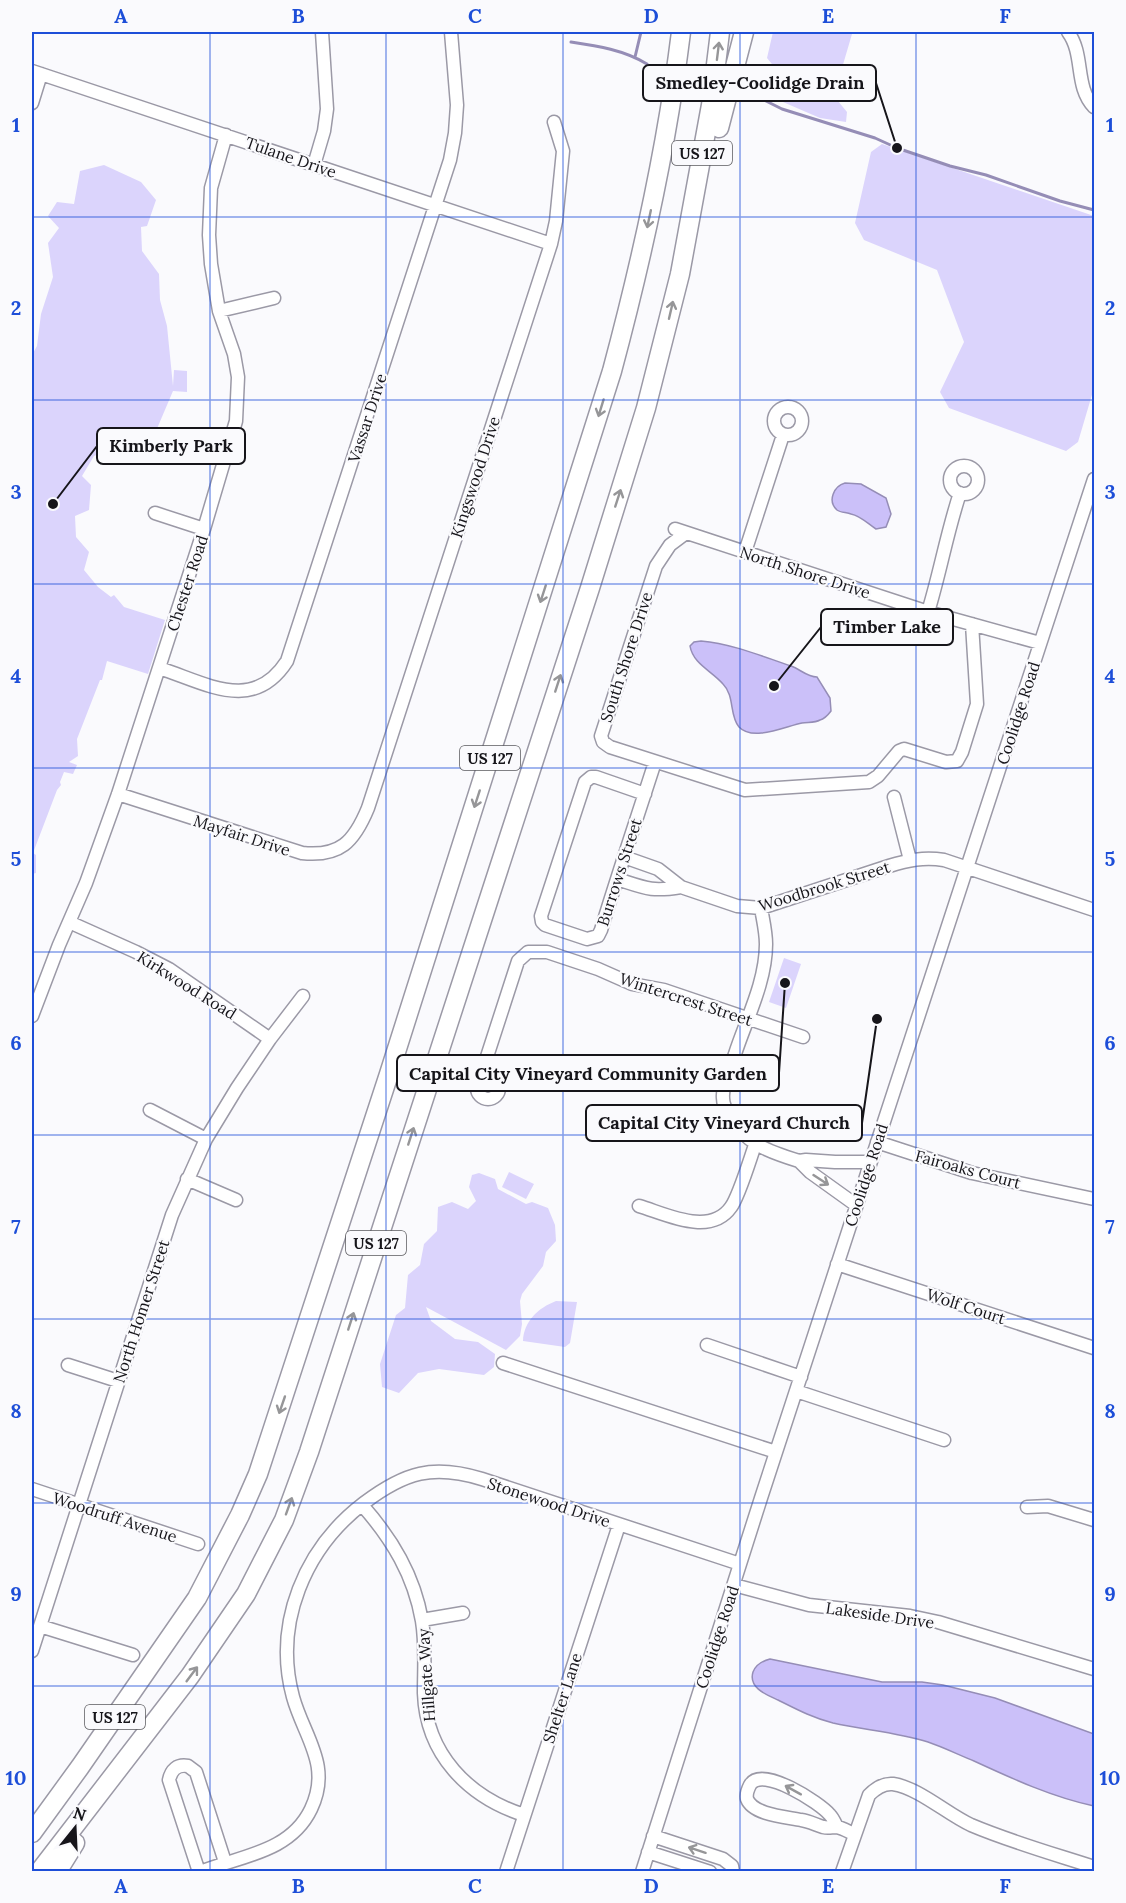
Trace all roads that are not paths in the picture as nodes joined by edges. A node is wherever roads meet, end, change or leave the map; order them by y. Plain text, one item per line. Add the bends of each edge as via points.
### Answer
1 (321, 32) edge
2 (451, 32) edge
3 (671, 32) edge
4 (681, 32) edge
5 (720, 32) edge
6 (744, 32) edge
7 (1068, 32) edge
8 (36, 72) edge
9 (32, 102) edge
10 (1095, 107) edge
11 (554, 122) dead end
12 (226, 135) junction
13 (661, 161) junction
14 (314, 165) junction
15 (436, 206) junction
16 (551, 244) junction
17 (680, 274) junction
18 (274, 298) dead end
19 (219, 310) junction
20 (783, 435) dead end
21 (1095, 479) edge
22 (960, 493) dead end
23 (155, 513) dead end
24 (204, 529) junction
25 (680, 531) joint
26 (745, 552) junction
27 (928, 612) junction
28 (972, 624) junction
29 (1040, 642) junction
30 (159, 668) junction
31 (655, 762) junction
32 (118, 794) junction
33 (645, 794) junction
34 (894, 797) dead end
35 (360, 828) joint
36 (624, 857) junction
37 (910, 860) junction
38 (968, 868) junction
39 (665, 873) junction
40 (617, 879) junction
41 (681, 886) junction
42 (659, 891) junction
43 (761, 908) junction
44 (1095, 910) edge
45 (69, 922) junction
46 (303, 996) dead end
47 (32, 1016) edge
48 (747, 1019) junction
49 (803, 1037) dead end
50 (270, 1039) junction
51 (484, 1078) dead end
52 (150, 1110) dead end
53 (206, 1139) junction
54 (877, 1142) junction
55 (755, 1144) junction
56 (799, 1161) junction
57 (870, 1162) junction
58 (188, 1179) junction
59 (1095, 1199) edge
60 (236, 1200) dead end
61 (856, 1205) junction
62 (639, 1206) dead end
63 (837, 1264) junction
64 (708, 1345) dead end
65 (1095, 1348) edge
66 (503, 1363) dead end
67 (68, 1365) dead end
68 (801, 1377) junction
69 (118, 1381) junction
70 (796, 1391) junction
71 (944, 1440) dead end
72 (776, 1452) junction
73 (32, 1490) edge
74 (78, 1505) junction
75 (362, 1505) junction
76 (1027, 1507) dead end
77 (1095, 1520) edge
78 (619, 1525) junction
79 (198, 1544) dead end
80 (740, 1564) junction
81 (734, 1585) junction
82 (197, 1598) junction
83 (463, 1613) dead end
84 (422, 1620) junction
85 (40, 1626) junction
86 (32, 1651) edge
87 (133, 1655) dead end
88 (1095, 1669) edge
89 (156, 1721) junction
90 (32, 1812) edge
91 (524, 1815) junction
92 (837, 1827) junction
93 (32, 1833) edge
94 (854, 1834) junction
95 (653, 1836) junction
96 (648, 1852) junction
97 (225, 1862) junction
98 (1095, 1867) edge
99 (734, 1871) edge
100 (39, 1872) edge
101 (57, 1872) edge
102 (199, 1872) edge
103 (506, 1872) edge
104 (642, 1872) edge
105 (710, 1872) edge
106 (842, 1872) edge

1 - 14 street via 327,109
2 - 15 street, Vassar Drive via 457,105 455,133
3 - 13 highway
4 - 13 highway, US 127
17 -> 5 highway, US 127 via 711,105
6 - 17 highway via 700,211
7 - 10 street via 1078,56 1082,88
8 - 9 street
8 - 12 street, Tulane Drive
11 - 16 street, Kingswood Drive via 563,151
12 - 14 street, Tulane Drive
12 - 19 street, Chester Road via 211,188 209,235
13 -> 82 highway, US 127 via 632,297 606,391 389,1074 258,1474
14 - 15 street, Tulane Drive
15 - 16 street, Tulane Drive
15 - 30 street, Vassar Drive via 287,661 266,685 241,692
16 - 35 street, Kingswood Drive
89 -> 17 highway, US 127 via 246,1594 284,1520 309,1452 626,472
18 - 19 street
19 - 24 street, Chester Road via 234,354 238,400 231,445
20 - 26 street
21 - 29 street, Coolidge Road
22 - 27 street
23 - 24 street
24 - 30 street, Chester Road
25 - 26 street, North Shore Drive
25 - 31 street, South Shore Drive via 656,566 602,733 603,742 609,747
26 - 27 street, North Shore Drive
27 - 28 street, North Shore Drive
28 - 29 street, North Shore Drive
28 - 31 street, South Shore Drive via 977,704 957,761 946,762 904,749 869,782 753,790 736,789
29 - 38 street, Coolidge Road
30 - 32 street, Chester Road
31 - 33 street, Burrows Street
32 - 35 street, Mayfair Drive via 302,853 318,855 341,848
32 - 45 street, Chester Road
33 - 36 street, Burrows Street
33 - 40 street, Burrows Street via 596,777 585,782 542,922 587,939 595,938
34 - 37 street
36 - 39 street, Woodbrook Street
36 - 40 street, Burrows Street
37 - 38 street, Woodbrook Street via 935,858
37 - 43 street, Woodbrook Street
38 - 44 street, Woodbrook Street
38 - 54 street, Coolidge Road
39 - 41 street, Woodbrook Street
39 - 42 street via 667,883
40 - 42 street
41 - 42 street
41 - 43 street, Woodbrook Street via 744,908
43 - 48 street via 764,962
45 - 47 street, Chester Road
45 - 50 street, Kirkwood Road via 169,969
46 - 50 street, North Homer Street
48 - 49 street, Wintercrest Street
48 - 51 street, Wintercrest Street via 664,990 632,984 547,952 528,952 518,961 483,1069
48 - 55 street via 723,1097 733,1122
50 - 53 street, North Homer Street
52 - 53 street
53 - 58 street, North Homer Street
54 - 57 street, Coolidge Road
54 - 59 street, Fairoaks Court via 972,1173
55 - 56 street
55 - 62 street via 732,1206 716,1219 685,1220
56 - 57 street
56 -> 61 street
57 - 61 street, Coolidge Road
58 - 60 street
58 - 69 street, North Homer Street via 172,1215
61 - 63 street, Coolidge Road
63 - 65 street, Wolf Court
63 - 68 street, Coolidge Road
64 - 68 street
66 - 72 street
67 - 69 street
68 - 70 street, Coolidge Road
69 - 74 street, North Homer Street
70 - 71 street
70 - 72 street, Coolidge Road
72 - 80 street, Coolidge Road
73 - 74 street, Woodruff Avenue
74 - 79 street, Woodruff Avenue
74 - 85 street, North Homer Street
75 - 78 street, Stonewood Drive via 409,1478 429,1471 452,1471
75 - 84 street, Hillgate Way via 401,1558 414,1587
75 - 97 street, Stonewood Drive via 343,1520 320,1549 303,1577 291,1614 288,1672 300,1718 318,1761 314,1801 302,1824 277,1845
76 - 77 street via 1048,1506
78 - 80 street, Stonewood Drive
78 - 91 street, Shelter Lane
80 - 81 street, Coolidge Road
81 - 88 street, Lakeside Drive via 809,1605 938,1622
81 - 95 street, Coolidge Road
82 - 90 highway via 76,1761
82 - 93 highway, US 127
83 - 84 street
84 - 91 street, Hillgate Way via 426,1709 436,1744 451,1768 474,1791
85 - 86 street, North Homer Street
85 - 87 street
89 - 100 highway, US 127
89 - 101 highway
91 - 103 street, Shelter Lane
92 -> 92 street via 830,1814 782,1783 759,1780 750,1785 747,1800 764,1811
92 - 94 street
94 - 98 street via 869,1795 878,1787 891,1784 974,1826
94 - 106 street
95 - 96 street, Coolidge Road
99 -> 95 street via 723,1858
96 - 104 street, Coolidge Road
96 - 105 street
97 - 102 street, Stonewood Drive
97 - 102 street via 196,1772 188,1766 178,1766 170,1783

